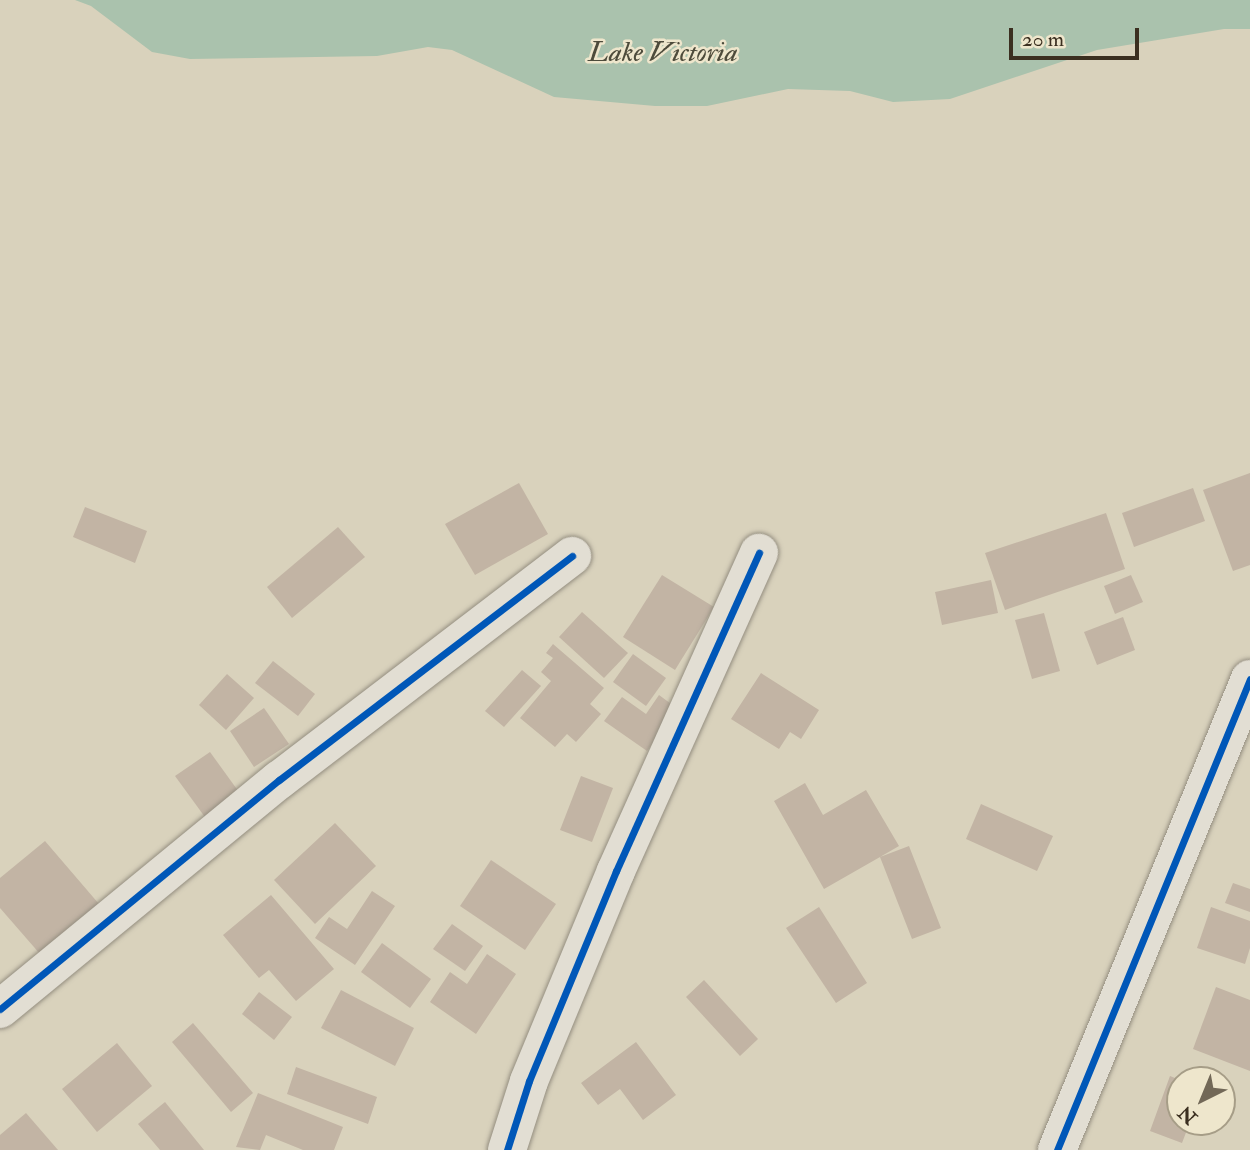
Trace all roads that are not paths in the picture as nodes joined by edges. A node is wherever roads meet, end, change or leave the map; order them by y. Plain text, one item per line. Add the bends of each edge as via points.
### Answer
1 (759, 553) dead end
2 (572, 556) dead end
3 (1250, 679) edge
4 (0, 1009) edge
5 (507, 1150) edge
6 (1057, 1150) edge

1 - 5 street via 616,871 528,1081
2 - 4 street via 279,780
3 - 6 street

